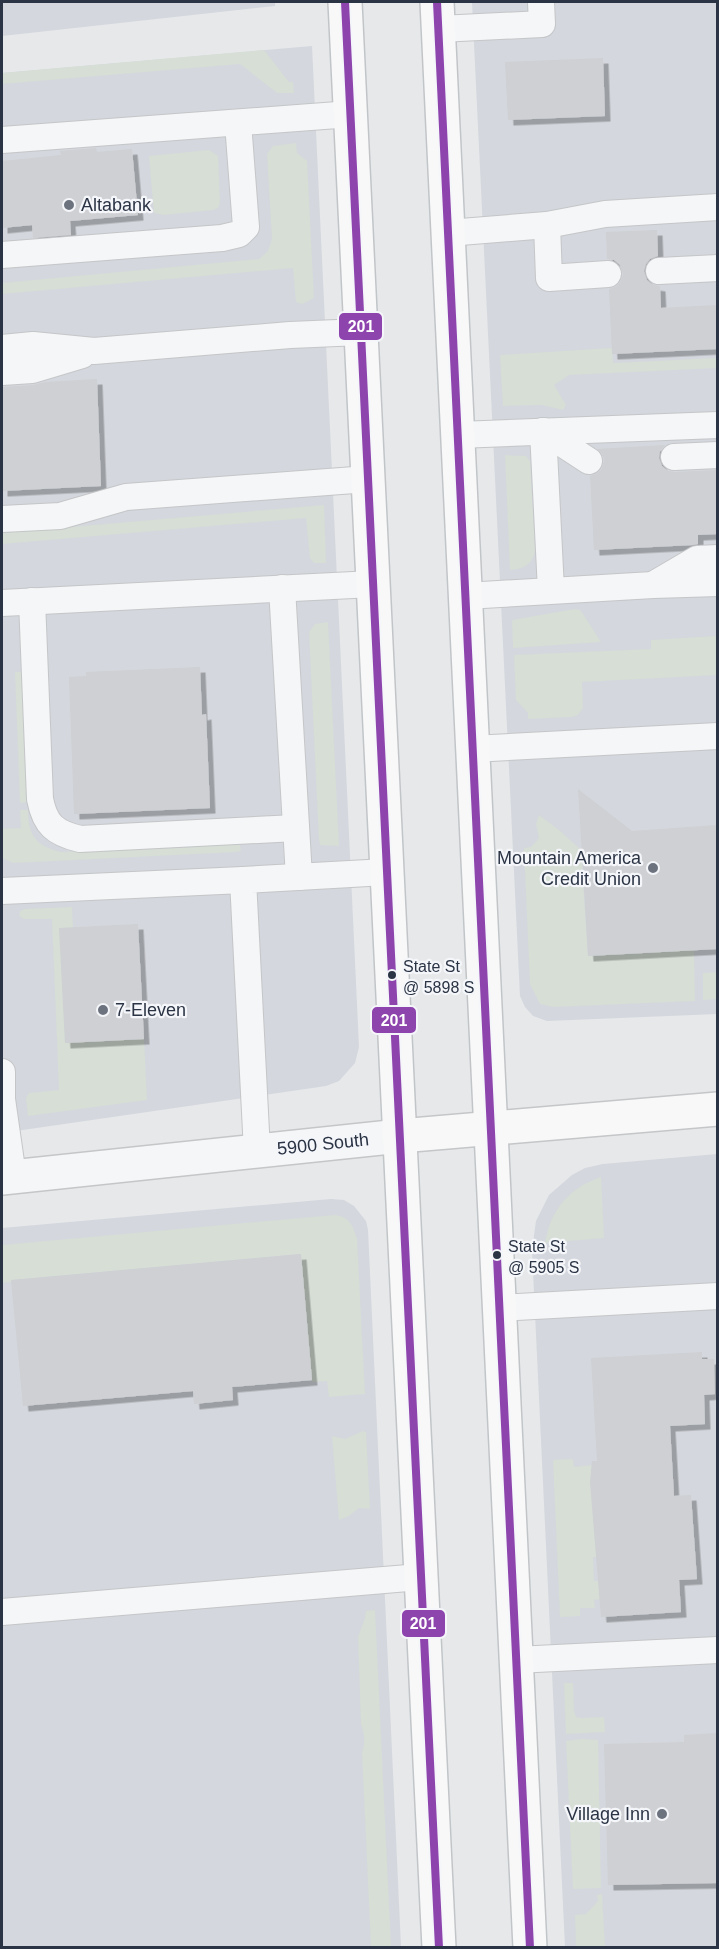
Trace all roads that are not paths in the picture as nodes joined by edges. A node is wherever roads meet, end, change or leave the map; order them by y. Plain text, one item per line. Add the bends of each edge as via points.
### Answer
1 (345, 2) edge
2 (541, 2) edge
3 (438, 15) edge
4 (351, 114) junction
5 (238, 123) junction
6 (2, 140) edge
7 (717, 207) edge
8 (547, 225) junction
9 (448, 232) junction
10 (2, 255) edge
11 (717, 268) edge
12 (659, 271) dead end
13 (608, 274) dead end
14 (361, 332) junction
15 (2, 348) edge
16 (94, 351) junction
17 (2, 372) edge
18 (717, 425) edge
19 (543, 431) junction
20 (458, 435) junction
21 (717, 455) edge
22 (674, 457) dead end
23 (589, 461) dead end
24 (368, 479) junction
25 (2, 503) edge
26 (96, 506) junction
27 (2, 519) edge
28 (717, 558) edge
29 (373, 584) junction
30 (717, 584) edge
31 (653, 585) junction
32 (282, 588) junction
33 (551, 590) junction
34 (465, 596) junction
35 (32, 602) junction
36 (2, 603) edge
37 (717, 736) edge
38 (472, 749) junction
39 (296, 828) junction
40 (386, 872) junction
41 (299, 877) junction
42 (243, 880) junction
43 (2, 891) edge
44 (2, 1071) edge
45 (717, 1110) edge
46 (491, 1128) junction
47 (400, 1136) junction
48 (257, 1151) junction
49 (7, 1177) edge
50 (717, 1296) edge
51 (499, 1308) junction
52 (420, 1577) junction
53 (2, 1612) edge
54 (717, 1650) edge
55 (516, 1660) junction
56 (439, 1947) edge
57 (530, 1947) edge

1 - 4 main road
2 - 3 lane via 542,24
3 - 9 main road
4 - 5 lane
4 - 14 main road
5 - 6 lane
5 - 10 lane via 246,227 239,234
7 - 8 lane via 605,214
8 - 9 lane
8 - 13 lane via 549,278
9 - 20 main road
11 - 12 lane
14 - 16 lane
14 - 24 main road
15 - 16 lane via 33,345
16 - 17 lane via 32,370
18 - 19 lane
19 - 20 lane
19 - 23 lane
19 - 33 lane
20 - 34 main road
21 - 22 lane
24 - 26 lane via 126,497
24 - 29 main road
25 - 26 lane via 57,500
26 - 27 lane via 60,516
28 - 31 lane via 697,559
29 - 32 lane
29 - 40 main road
30 - 31 lane
31 - 33 lane
32 - 35 lane
32 - 39 lane
33 - 34 lane
34 - 38 main road
35 - 36 lane
35 - 39 lane via 40,799 42,811 60,834 80,839
37 - 38 lane
38 - 46 main road
39 - 41 lane
40 - 41 lane
40 - 47 main road
41 - 42 lane
42 - 43 lane
42 - 48 lane
44 - 49 lane
45 - 46 main road, 5900 South
46 - 47 main road, 5900 South
46 - 51 main road
47 - 48 street, 5900 South
47 - 52 main road
48 - 49 street, 5900 South
50 - 51 lane
51 - 55 main road
52 - 53 lane
52 - 56 main road
54 - 55 lane
55 - 57 main road

